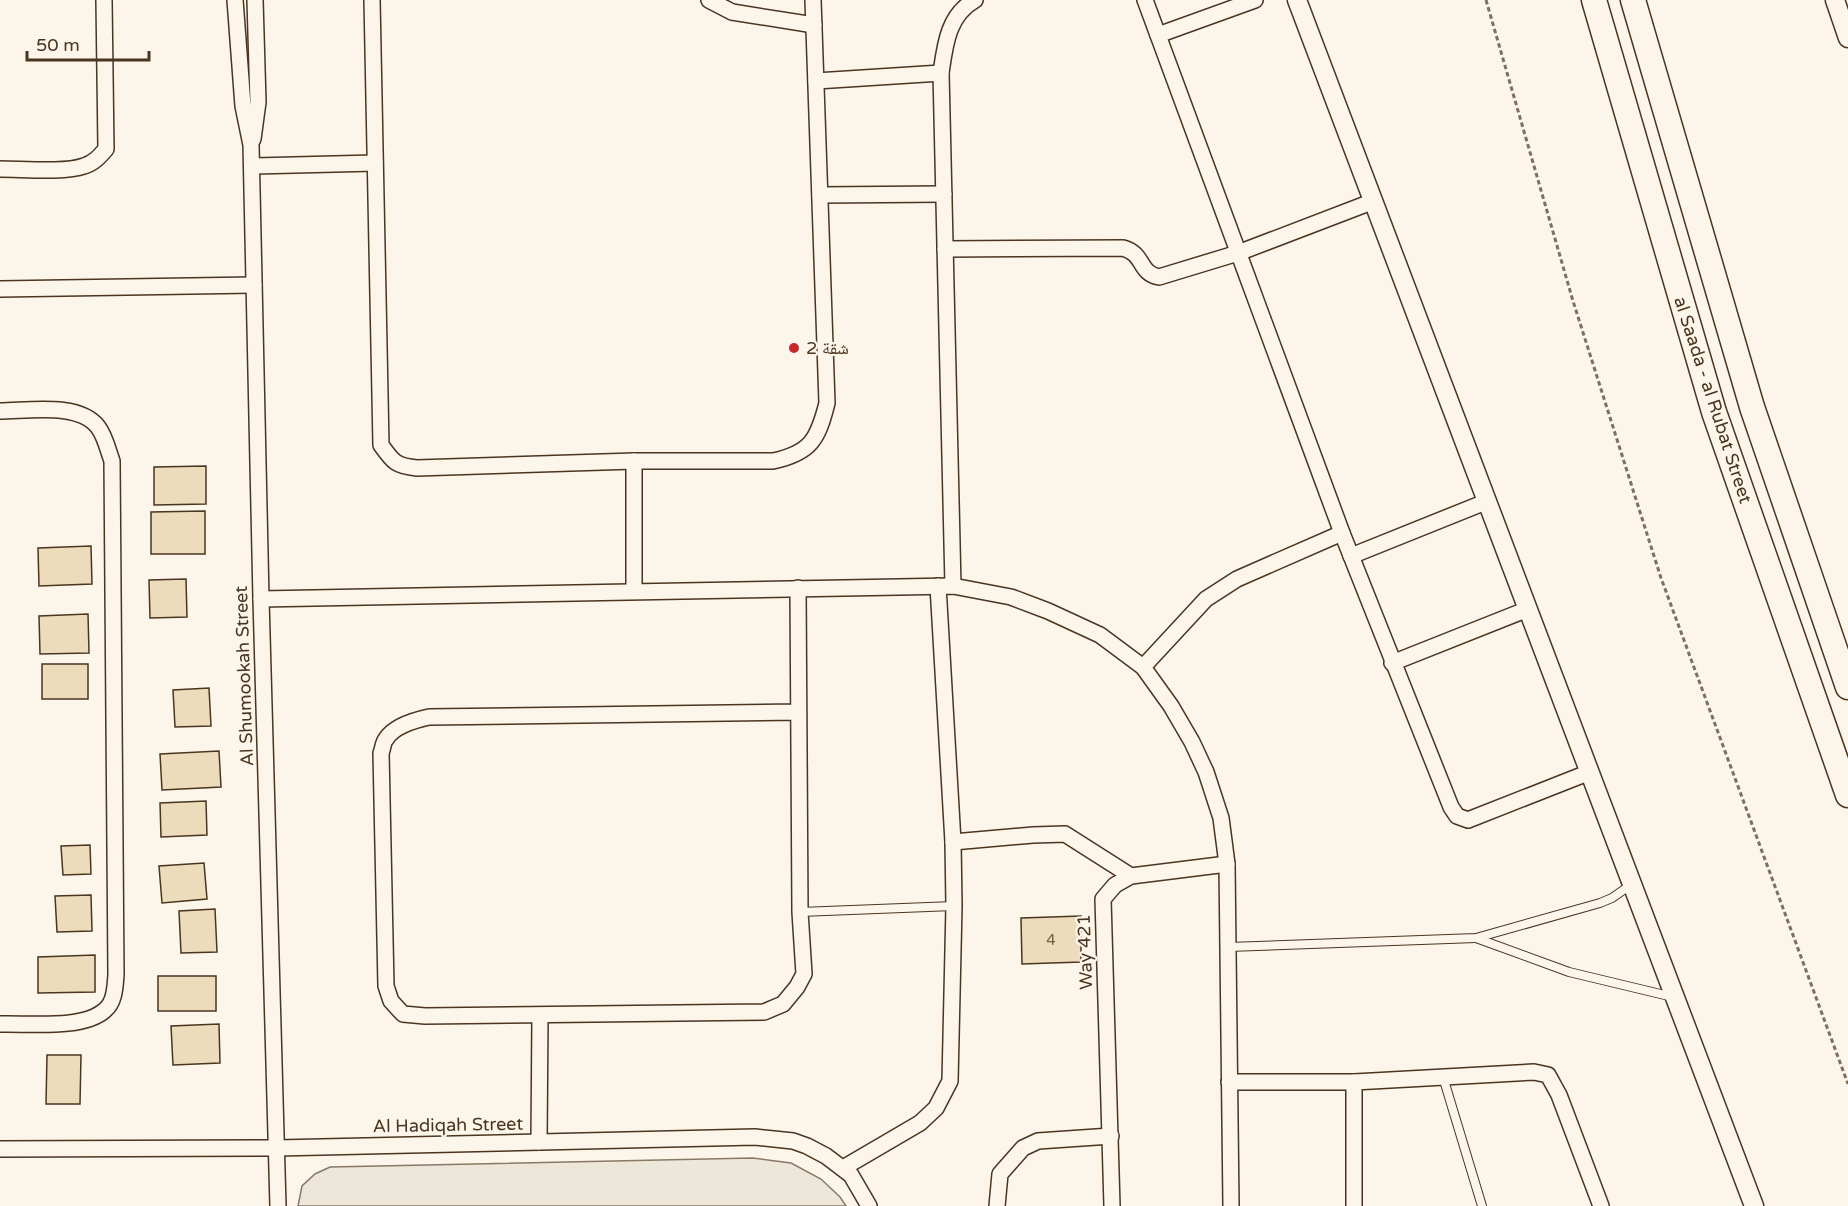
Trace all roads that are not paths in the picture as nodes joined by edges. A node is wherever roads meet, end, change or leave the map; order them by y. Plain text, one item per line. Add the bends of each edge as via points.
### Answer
1 (104, 0) edge
2 (235, 0) edge
3 (255, 0) edge
4 (372, 0) edge
5 (709, 0) edge
6 (813, 0) edge
7 (975, 0) edge
8 (1145, 0) edge
9 (1256, 0) edge
10 (1297, 0) edge
11 (1594, 0) edge
12 (1633, 0) edge
13 (1835, 0) edge
14 (814, 25) junction
15 (1158, 35) junction
16 (1848, 38) edge
17 (941, 73) junction
18 (816, 81) junction
19 (251, 145) junction
20 (375, 163) junction
21 (252, 166) junction
22 (0, 169) edge
23 (944, 194) junction
24 (820, 195) junction
25 (1374, 201) junction
26 (945, 249) junction
27 (1238, 253) junction
28 (254, 285) junction
29 (0, 289) edge
30 (0, 411) edge
31 (634, 461) junction
32 (1488, 501) junction
33 (1342, 533) junction
34 (1351, 556) junction
35 (946, 586) junction
36 (798, 588) junction
37 (634, 591) junction
38 (261, 599) junction
39 (1528, 609) junction
40 (1392, 663) junction
41 (1143, 667) junction
42 (1848, 687) edge
43 (797, 712) junction
44 (1590, 772) junction
45 (1848, 795) edge
46 (953, 842) junction
47 (1227, 864) junction
48 (1131, 876) junction
49 (1632, 884) junction
50 (954, 906) junction
51 (800, 912) junction
52 (1476, 938) junction
53 (1227, 947) junction
54 (1675, 997) junction
55 (540, 1016) junction
56 (0, 1024) edge
57 (1443, 1077) junction
58 (1229, 1082) junction
59 (1354, 1082) junction
60 (1111, 1136) junction
61 (539, 1142) junction
62 (277, 1148) junction
63 (0, 1149) edge
64 (843, 1168) junction
65 (278, 1206) edge
66 (869, 1206) edge
67 (997, 1206) edge
68 (1112, 1206) edge
69 (1231, 1206) edge
70 (1354, 1206) edge
71 (1482, 1206) edge
72 (1601, 1206) edge
73 (1754, 1206) edge

1 - 22 street via 106,149 84,166
2 - 19 street, Al Shumookah Street via 243,106
3 - 19 street, Al Shumookah Street via 258,102
4 - 20 street
5 - 14 street via 732,12
6 - 14 street
7 - 17 street via 953,21 945,39
8 - 15 street
9 - 15 street
10 - 25 street
11 - 45 highway, al Saada - al Rubat Street via 1714,412
12 - 42 highway, al Saada - al Rubat Street via 1752,406
13 - 16 street
14 - 18 street
15 - 27 street
17 - 18 street
17 - 23 street
18 - 24 street
19 - 21 street, Al Shumookah Street
20 - 21 street
20 - 31 street via 379,427 381,445 390,459 400,466 417,468
21 - 28 street, Al Shumookah Street
23 - 24 street
23 - 26 street
24 - 31 street via 827,403 820,430 807,447 792,457 773,461
25 - 27 street
25 - 32 street
26 - 27 street via 1123,248 1132,250 1150,276 1159,277
26 - 35 street
27 - 33 street
28 - 29 street
28 - 38 street, Al Shumookah Street
30 - 56 street via 69,410 86,416 98,427 112,462 117,975 107,1009 90,1019
31 - 37 street
32 - 34 street
32 - 39 street
33 - 34 street
33 - 41 street via 1237,579 1206,599
34 - 40 street
35 - 36 street
35 - 41 street via 1011,597 1048,611 1100,635
35 - 46 street
36 - 37 street
36 - 43 street
37 - 38 street
38 - 62 street, Al Shumookah Street
39 - 40 street
39 - 44 street
40 - 44 street via 1457,816 1468,820
41 - 47 street via 1176,715 1206,772 1221,818
43 - 51 street
43 - 55 street via 429,717 414,720 386,738 381,753 386,986 391,1001 404,1014
44 - 49 street
46 - 48 street via 1065,834
46 - 50 street
47 - 48 street, Way 421
47 - 53 street
48 - 60 street, Way 421 via 1115,885 1103,899
49 - 52 lane via 1600,903
49 - 54 street
50 - 51 lane
50 - 64 street via 950,1081 936,1108 920,1123
51 - 55 street via 804,974 783,1004 764,1012
52 - 53 lane
52 - 54 lane via 1569,972
53 - 58 street
54 - 73 street
55 - 61 street
57 - 59 street
57 - 71 lane
57 - 72 street via 1534,1072 1548,1075
58 - 59 street
58 - 69 street
59 - 70 street
60 - 67 street via 1038,1141 1023,1148 1000,1174
60 - 68 street, Way 421
61 - 62 street, Al Hadiqah Street
61 - 64 street, Al Hadiqah Street via 755,1137 793,1141
62 - 63 street, Al Hadiqah Street
62 - 65 street, Al Shumookah Street
64 - 66 street, Al Hadiqah Street

